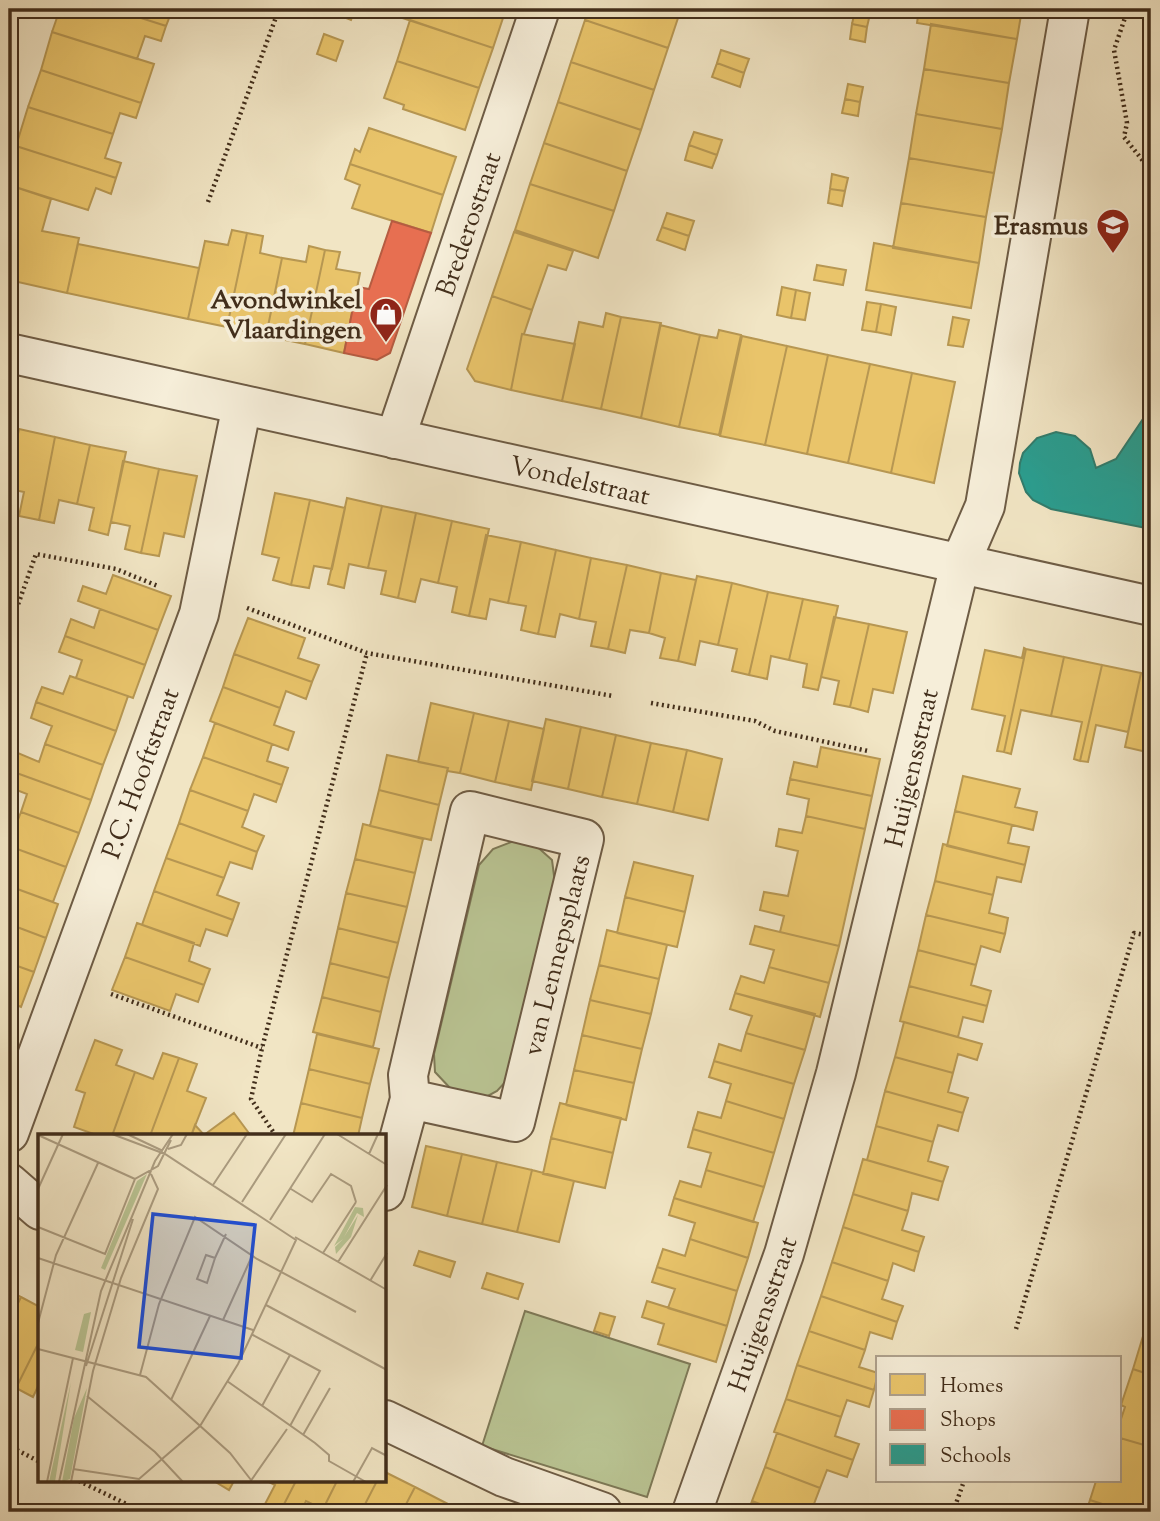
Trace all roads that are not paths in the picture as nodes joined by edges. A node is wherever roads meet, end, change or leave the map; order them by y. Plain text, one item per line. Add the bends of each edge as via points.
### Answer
1 (540, 9) edge
2 (1070, 9) edge
3 (9, 353) edge
4 (242, 405) junction
5 (395, 439) junction
6 (960, 564) junction
7 (1151, 606) edge
8 (410, 1099) junction
9 (9, 1133) edge
10 (9, 1183) edge
11 (387, 1184) edge
12 (38, 1208) edge
13 (387, 1421) edge
14 (602, 1512) edge
15 (692, 1512) edge

1 - 5 street, Brederostraat
2 - 6 street, Huijgensstraat via 985,506
3 - 4 street, Vondelstraat
4 - 5 street, Vondelstraat
4 - 9 street, P.C. Hooftstraat via 203,598
5 - 6 street, Vondelstraat
6 - 7 street, Vondelstraat
6 - 15 street, Huijgensstraat via 836,1073 784,1254
8 - 8 street, van Lennepsplaats via 515,1122 584,839 470,811 408,1075
8 - 11 street, van Lennepsplaats
10 - 12 street
13 - 14 street via 503,1477

